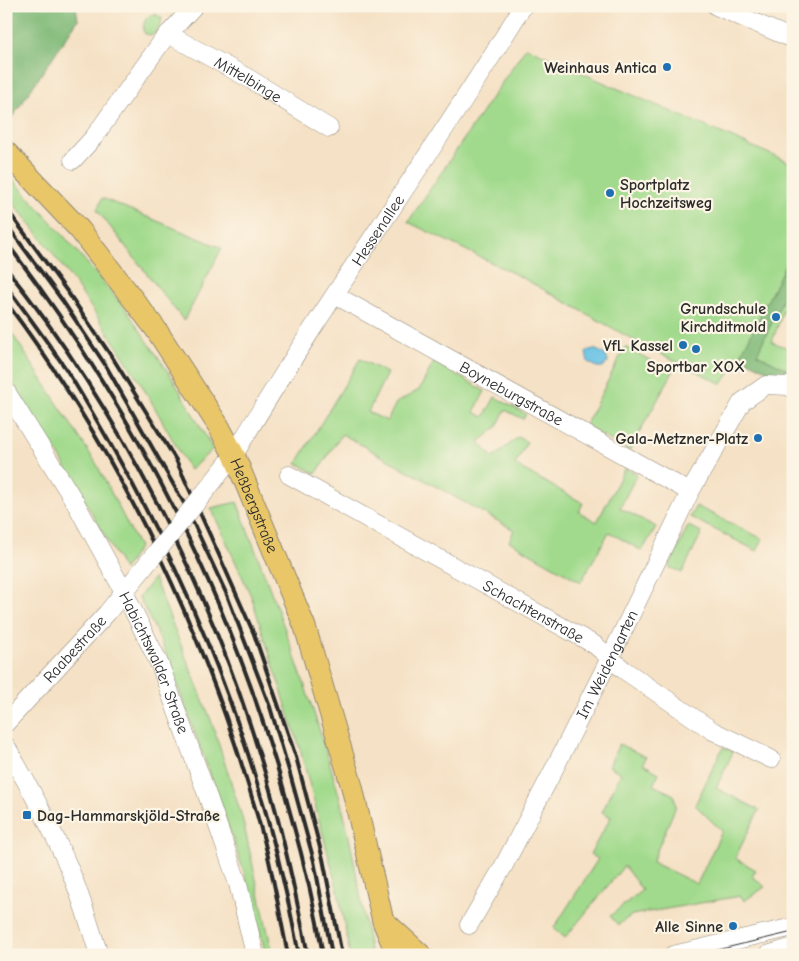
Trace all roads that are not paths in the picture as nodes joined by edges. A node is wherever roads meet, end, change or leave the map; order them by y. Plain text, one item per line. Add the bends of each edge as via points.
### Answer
1 (194, 6) edge
2 (523, 6) edge
3 (716, 6) edge
4 (736, 10) edge
5 (168, 34) junction
6 (793, 39) edge
7 (329, 128) dead end
8 (6, 152) edge
9 (73, 160) dead end
10 (335, 295) junction
11 (786, 387) edge
12 (6, 392) edge
13 (234, 455) junction
14 (289, 475) dead end
15 (690, 492) junction
16 (124, 592) junction
17 (610, 658) junction
18 (6, 722) edge
19 (6, 746) edge
20 (771, 759) dead end
21 (383, 920) junction
22 (469, 925) dead end
23 (793, 927) edge
24 (793, 947) edge
25 (99, 955) edge
26 (255, 955) edge
27 (397, 955) edge
28 (422, 955) edge
29 (674, 955) edge
30 (767, 955) edge

1 - 5 street
2 - 10 street, Hessenallee
3 - 4 street
4 - 6 street
5 - 7 street, Mittelbinge
5 - 9 street via 94,137
8 - 13 main road, Heßbergstraße via 80,230 155,328
10 - 13 street, Hessenallee
10 - 15 street, Boyneburgstraße
11 - 15 street, Im Weidengarten via 766,385 742,402
12 - 16 street, Habichtswalder Straße via 75,502
13 - 16 street, Raabestraße, bridge
13 - 21 main road, Heßbergstraße via 305,627 352,787
14 - 17 street, Schachtenstraße via 596,645
15 - 17 street, Im Weidengarten
16 - 18 street, Raabestraße
16 - 26 street, Habichtswalder Straße via 160,665 210,800 238,884
17 - 20 street, Schachtenstraße via 713,731
17 - 22 street, Im Weidengarten via 552,775
19 - 25 street via 47,820 69,869
21 - 27 main road, Heßbergstraße
21 - 28 main road
23 - 29 street
24 - 30 street

